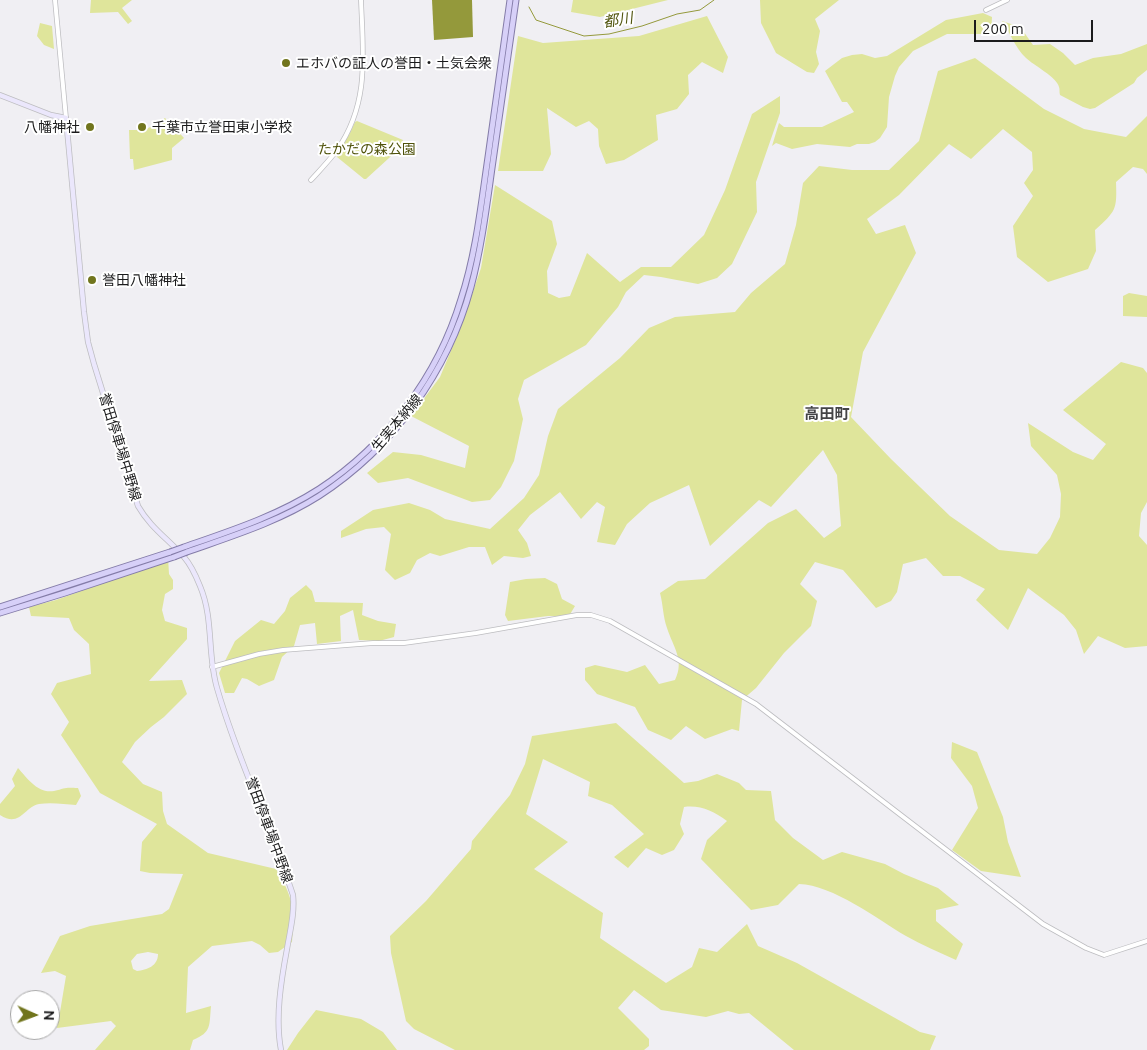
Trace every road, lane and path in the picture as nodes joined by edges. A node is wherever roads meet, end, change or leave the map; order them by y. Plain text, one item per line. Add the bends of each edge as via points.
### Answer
1 (55, 0) edge
2 (361, 0) edge
3 (510, 0) edge
4 (516, 0) edge
5 (1007, 0) edge
6 (986, 10) dead end
7 (0, 94) edge
8 (66, 118) junction
9 (311, 180) dead end
10 (185, 550) junction
11 (172, 554) junction
12 (0, 607) edge
13 (0, 613) edge
14 (212, 667) junction
15 (1147, 941) edge
16 (281, 1050) edge

1 - 8 street
2 - 9 street via 364,68 359,102 346,136
3 - 10 main road, 生実本納線 via 470,267 452,327 432,366 414,396 386,431 331,480 304,498 255,522
4 - 10 main road, 生実本納線 via 474,276 455,334 426,388 381,445 319,496 267,523
5 - 6 street
7 - 8 main road
8 - 14 main road, 誉田停車場中野線 via 88,342 138,506 148,522 184,557 200,586 208,611
10 - 11 main road, 生実本納線, bridge
11 - 12 main road, 生実本納線
11 - 13 main road, 生実本納線
14 - 15 street via 283,650 404,643 584,614 602,618 756,704 1043,924 1104,955
14 - 16 main road, 誉田停車場中野線 via 222,704 292,895 292,919 278,1027

